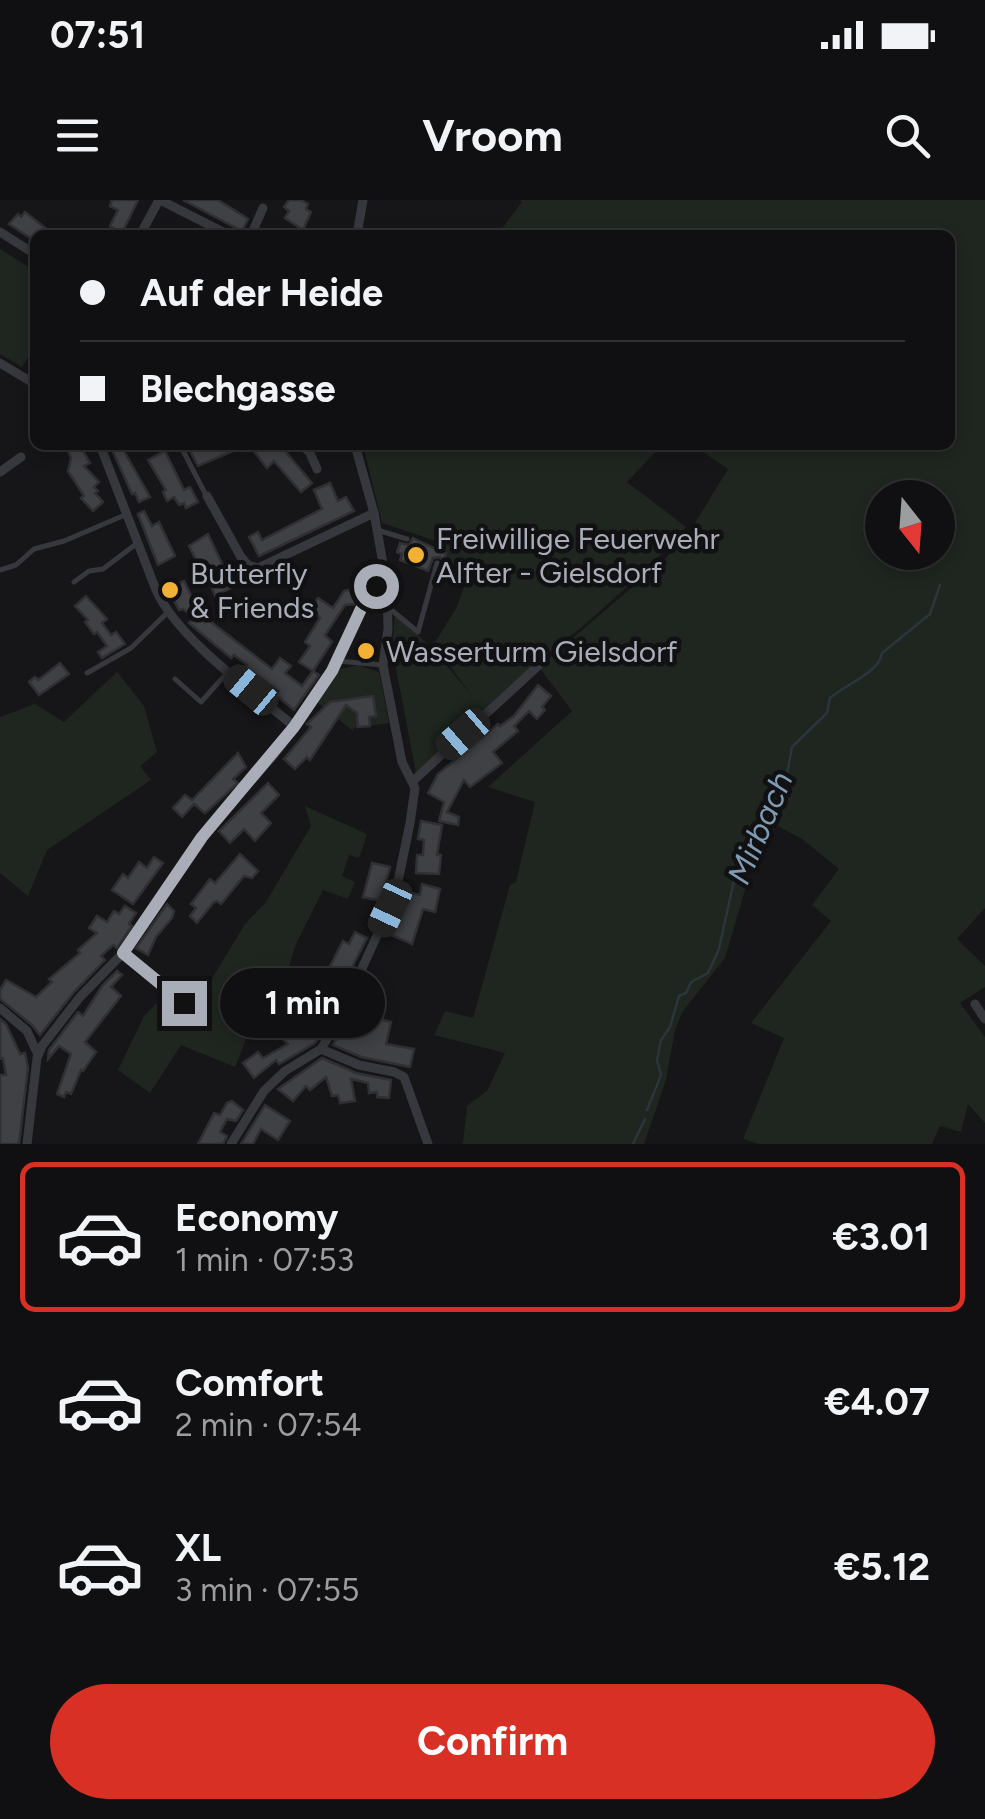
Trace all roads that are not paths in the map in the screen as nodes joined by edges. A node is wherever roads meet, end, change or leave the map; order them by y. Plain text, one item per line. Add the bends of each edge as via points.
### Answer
1 (159, 200) edge
2 (363, 200) edge
3 (264, 208) dead end
4 (143, 230) edge
5 (219, 230) edge
6 (253, 230) edge
7 (359, 230) edge
8 (0, 232) edge
9 (30, 251) edge
10 (0, 364) edge
11 (30, 381) edge
12 (102, 450) edge
13 (183, 450) edge
14 (307, 450) edge
15 (356, 450) edge
16 (21, 457) dead end
17 (317, 469) dead end
18 (0, 472) edge
19 (207, 496) joint
20 (374, 513) junction
21 (127, 514) junction
22 (377, 530) junction
23 (407, 539) dead end
24 (138, 542) junction
25 (438, 563) dead end
26 (0, 570) edge
27 (74, 582) dead end
28 (387, 583) junction
29 (389, 608) junction
30 (168, 612) junction
31 (337, 661) junction
32 (383, 666) junction
33 (538, 666) dead end
34 (229, 671) junction
35 (87, 673) dead end
36 (175, 679) dead end
37 (294, 727) junction
38 (414, 781) junction
39 (123, 953) junction
40 (184, 1003) dead end
41 (975, 1004) dead end
42 (0, 1008) edge
43 (985, 1018) edge
44 (321, 1049) junction
45 (38, 1056) junction
46 (26, 1144) edge
47 (232, 1144) edge
48 (428, 1144) edge

1 - 4 street
1 - 5 street
2 - 7 street
3 - 6 street
8 - 9 street
10 - 11 street
12 - 21 street
13 - 19 lane
14 - 17 street
15 - 20 street
16 - 18 street
19 - 20 street via 241,557 258,568
20 - 22 street
21 - 24 street
21 - 26 lane via 34,548
22 - 23 lane
22 - 28 street
24 - 27 lane
24 - 30 street
25 - 29 lane via 418,632
28 - 29 street
28 - 31 street via 368,594
29 - 32 street
30 - 34 street
30 - 35 lane via 131,648
31 - 32 lane
31 - 37 street
32 - 38 street via 403,766
33 - 38 street
34 - 36 lane via 201,702
34 - 37 street
37 - 39 street via 202,837
38 - 44 street via 395,896
39 - 40 lane
39 - 45 street via 80,997
41 - 43 street
42 - 45 street via 27,1032
44 - 47 street via 272,1083
44 - 48 street via 404,1078
45 - 46 street

